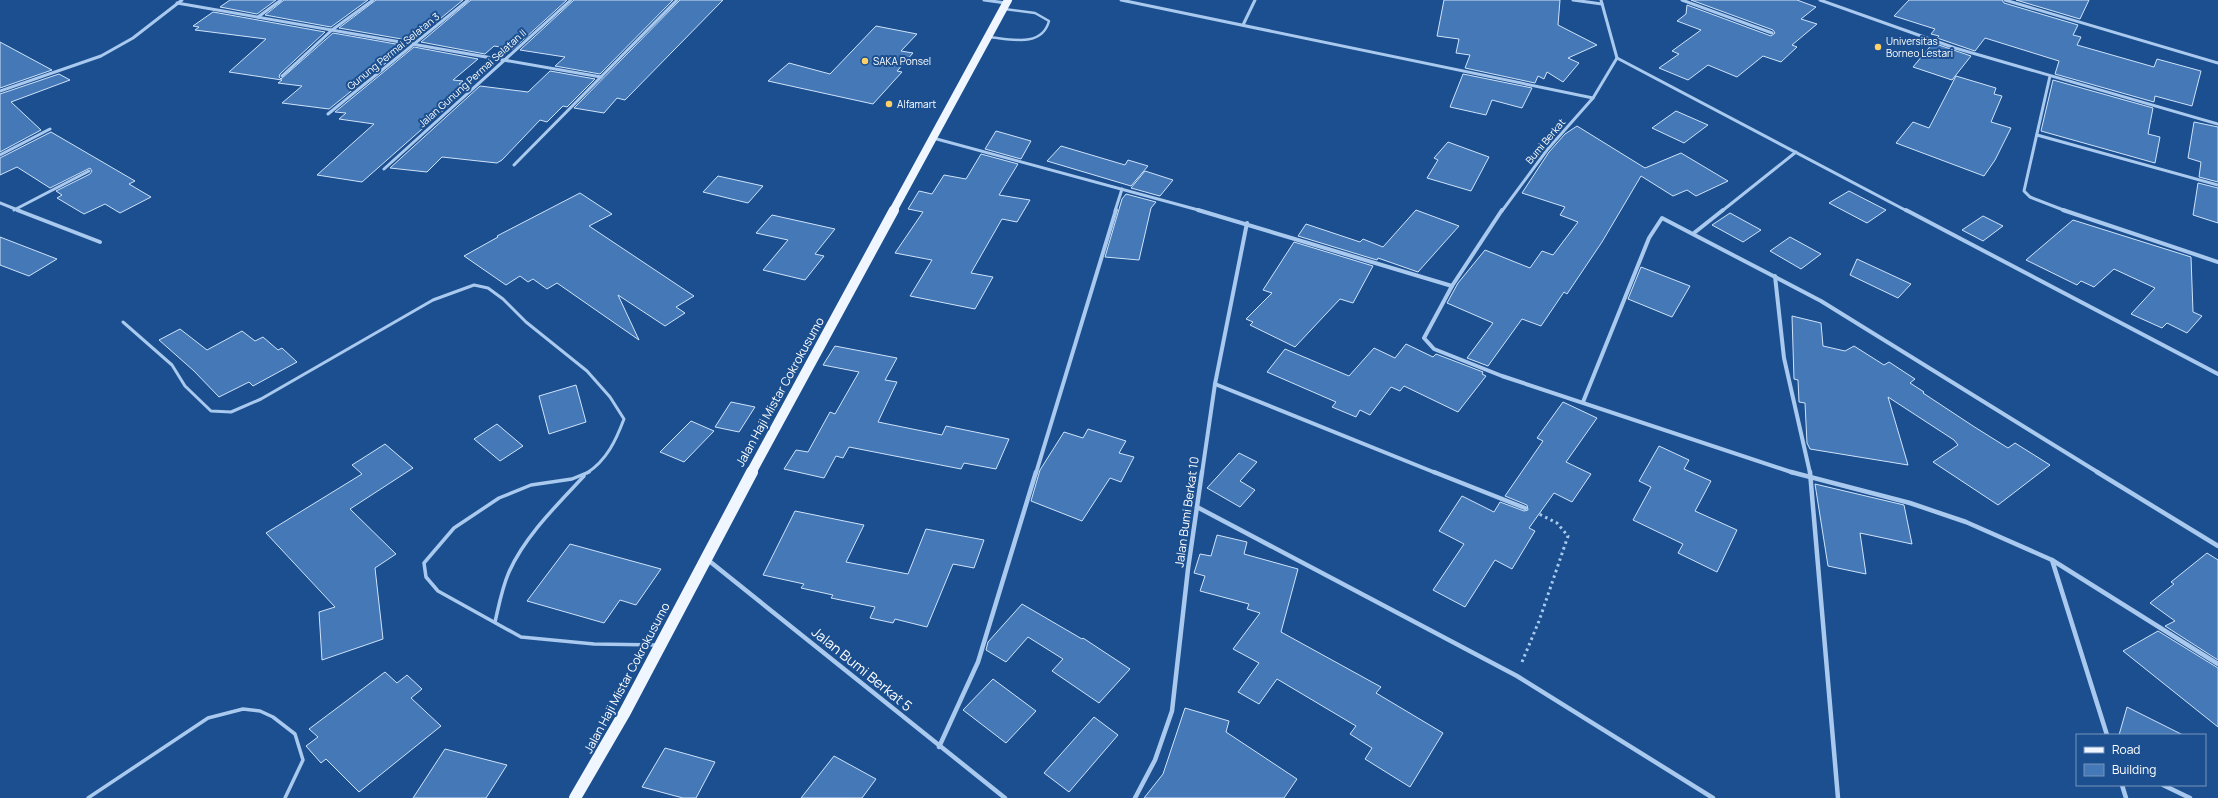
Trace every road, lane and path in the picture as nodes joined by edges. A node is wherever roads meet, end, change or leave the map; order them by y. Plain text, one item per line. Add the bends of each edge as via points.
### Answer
1 (182, 0) edge
2 (281, 0) edge
3 (373, 0) edge
4 (468, 0) edge
5 (571, 0) edge
6 (677, 0) edge
7 (984, 0) edge
8 (1121, 0) edge
9 (1255, 0) edge
10 (1574, 0) edge
11 (1600, 0) edge
12 (1682, 0) edge
13 (1820, 0) edge
14 (2005, 0) edge
15 (177, 4) junction
16 (1006, 4) edge
17 (1602, 4) junction
18 (258, 17) junction
19 (1243, 26) junction
20 (332, 30) junction
21 (1772, 33) dead end
22 (988, 37) junction
23 (413, 44) junction
24 (1617, 58) junction
25 (504, 60) junction
26 (2218, 63) edge
27 (282, 76) dead end
28 (2050, 76) junction
29 (601, 77) junction
30 (0, 91) edge
31 (1593, 98) junction
32 (328, 114) dead end
33 (2218, 124) edge
34 (50, 130) dead end
35 (2037, 135) junction
36 (934, 138) junction
37 (1796, 152) junction
38 (0, 155) edge
39 (514, 165) dead end
40 (384, 169) dead end
41 (89, 171) dead end
42 (2218, 185) edge
43 (1122, 189) junction
44 (0, 203) edge
45 (14, 210) junction
46 (1247, 224) junction
47 (1694, 233) junction
48 (100, 242) dead end
49 (2218, 262) edge
50 (1775, 276) junction
51 (1452, 286) junction
52 (123, 322) dead end
53 (2218, 374) edge
54 (1215, 384) junction
55 (1583, 402) junction
56 (584, 476) junction
57 (1811, 478) junction
58 (1197, 507) junction
59 (1526, 508) joint
60 (2218, 546) edge
61 (705, 557) junction
62 (2052, 560) junction
63 (495, 622) junction
64 (660, 645) junction
65 (2218, 664) edge
66 (1517, 676) junction
67 (2107, 734) edge
68 (939, 747) junction
69 (2122, 786) edge
70 (2165, 786) edge
71 (88, 798) edge
72 (285, 798) edge
73 (575, 798) edge
74 (1005, 798) edge
75 (1136, 798) edge
76 (1713, 798) edge
77 (1838, 798) edge
78 (2126, 798) edge
79 (2190, 798) edge

1 - 15 street
2 - 18 street
3 - 20 street
4 - 23 street, Gunung Permai Selatan 3
5 - 25 street, Jalan Gunung Permai Selatan II
6 - 29 street
7 - 16 street
8 - 19 street
9 - 19 street
10 - 17 street
11 - 17 street
12 - 21 street
13 - 28 street via 1956,48
14 - 26 street
15 - 18 street
15 - 30 street via 138,35 115,49 67,69
16 - 22 main road, Jalan Haji Mistar Cokrokusumo
16 - 22 lane via 1042,16 1048,21 1046,32 1035,39
17 - 24 street
18 - 20 street
19 - 31 street
20 - 23 street
20 - 27 street
22 - 36 main road, Jalan Haji Mistar Cokrokusumo
23 - 25 street
23 - 32 street, Gunung Permai Selatan 3
24 - 31 street, Bumi Berkat
24 - 37 street
25 - 29 street
25 - 40 street, Jalan Gunung Permai Selatan II
28 - 33 street
28 - 35 street
29 - 39 street
31 - 51 street, Bumi Berkat via 1512,195
34 - 38 street
35 - 42 street
35 - 49 street via 2024,191 2030,197
36 - 43 street
36 - 61 main road, Jalan Haji Mistar Cokrokusumo
37 - 47 street
37 - 53 street
41 - 45 street
43 - 46 street
43 - 68 street via 978,662
44 - 45 street
45 - 48 street
46 - 51 street
46 - 54 street, Jalan Bumi Berkat 10
47 - 50 street
47 - 55 street via 1662,218 1649,238
50 - 57 street via 1784,358
50 - 60 street via 1821,300
51 - 55 street, Bumi Berkat via 1424,338 1434,349 1502,376
52 - 56 lane via 172,365 185,386 211,410 231,412 260,399 433,300 474,285 488,288 587,371 624,419 616,442 596,468
54 - 58 street, Jalan Bumi Berkat 10
54 - 59 street
55 - 57 street
56 - 63 lane via 534,534 512,567 501,594
56 - 63 lane via 532,485 513,492 460,523 446,535 424,563 426,577 438,591
57 - 62 street via 1910,503 1966,522
57 - 77 street
58 - 66 street
58 - 75 street, Jalan Bumi Berkat 10 via 1172,711 1155,760
59 - 66 path via 1557,523 1568,536
61 - 64 main road, Jalan Haji Mistar Cokrokusumo
61 - 68 street, Jalan Bumi Berkat 5
62 - 65 street
62 - 67 street
63 - 64 lane via 521,637 594,644
64 - 73 main road, Jalan Haji Mistar Cokrokusumo
66 - 76 street
68 - 74 street, Jalan Bumi Berkat 5
69 - 78 street
70 - 79 street
71 - 72 lane via 208,718 242,709 260,710 295,734 304,760

